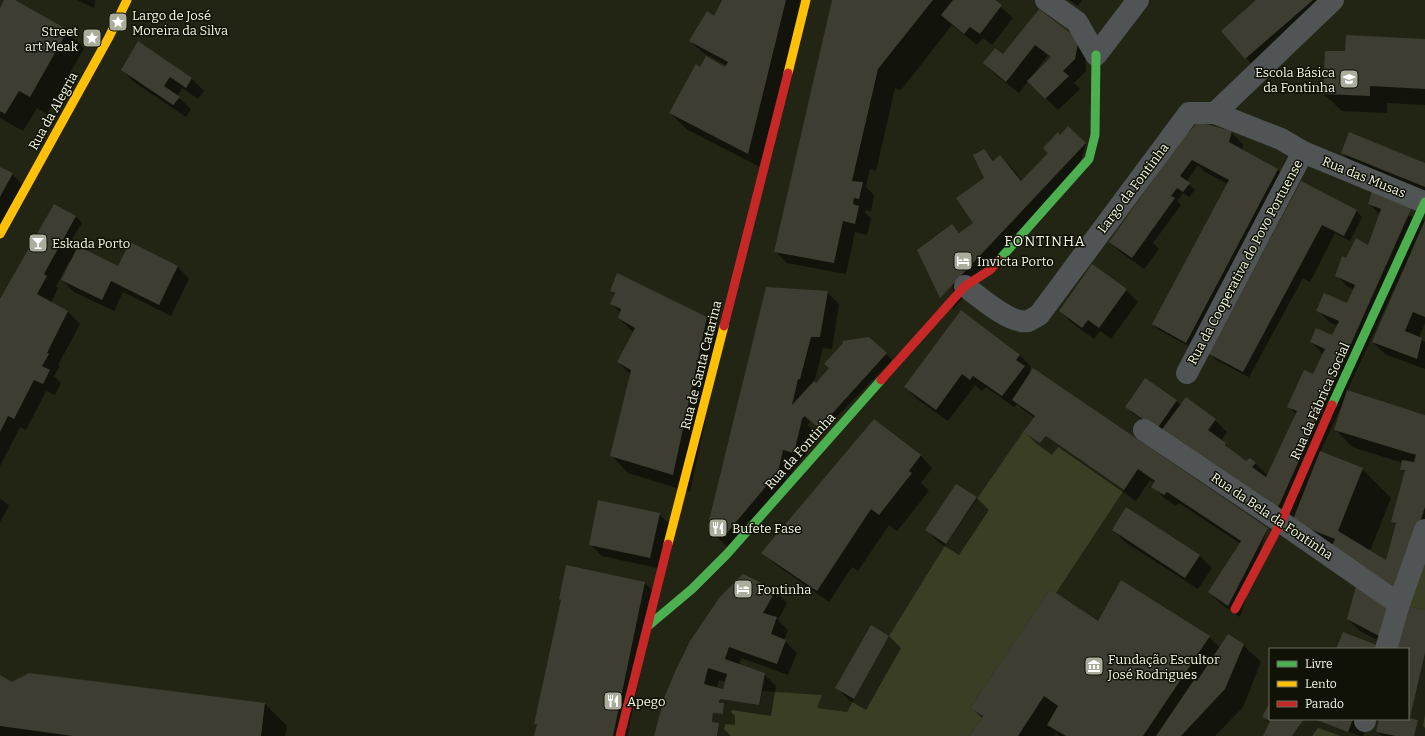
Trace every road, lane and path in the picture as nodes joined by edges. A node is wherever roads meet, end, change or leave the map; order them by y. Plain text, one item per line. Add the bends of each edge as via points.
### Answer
1 (118, 0) edge
2 (127, 0) edge
3 (806, 0) edge
4 (1046, 0) edge
5 (1138, 0) edge
6 (1333, 0) edge
7 (116, 21) junction
8 (1096, 55) junction
9 (1215, 113) junction
10 (1303, 152) junction
11 (1425, 202) edge
12 (0, 234) edge
13 (965, 286) junction
14 (1187, 373) dead end
15 (1144, 430) dead end
16 (1281, 522) junction
17 (1425, 530) edge
18 (1399, 604) junction
19 (1236, 609) dead end
20 (648, 626) junction
21 (1386, 648) edge
22 (620, 736) edge

1 - 7 street
2 - 7 street, Rua da Alegria
3 - 20 street, Rua de Santa Catarina
4 - 8 street via 1077,22
5 - 8 street
6 - 9 street
7 - 12 street, Rua da Alegria
8 - 13 street via 1095,135 1089,159 990,270
9 - 10 street, Rua das Musas via 1281,139
9 - 13 street, Largo da Fontinha via 1189,113 1039,315 1026,321 1010,318
10 - 11 street, Rua das Musas
10 - 14 street, Rua da Cooperativa do Povo Portuense
11 - 16 street, Rua da Fábrica Social
13 - 20 street, Rua da Fontinha via 727,554 692,589
15 - 16 street, Rua da Bela da Fontinha
16 - 18 street, Rua da Bela da Fontinha
16 - 19 street, Rua da Fábrica Social
17 - 18 street
18 - 21 street
20 - 22 street, Rua de Santa Catarina

